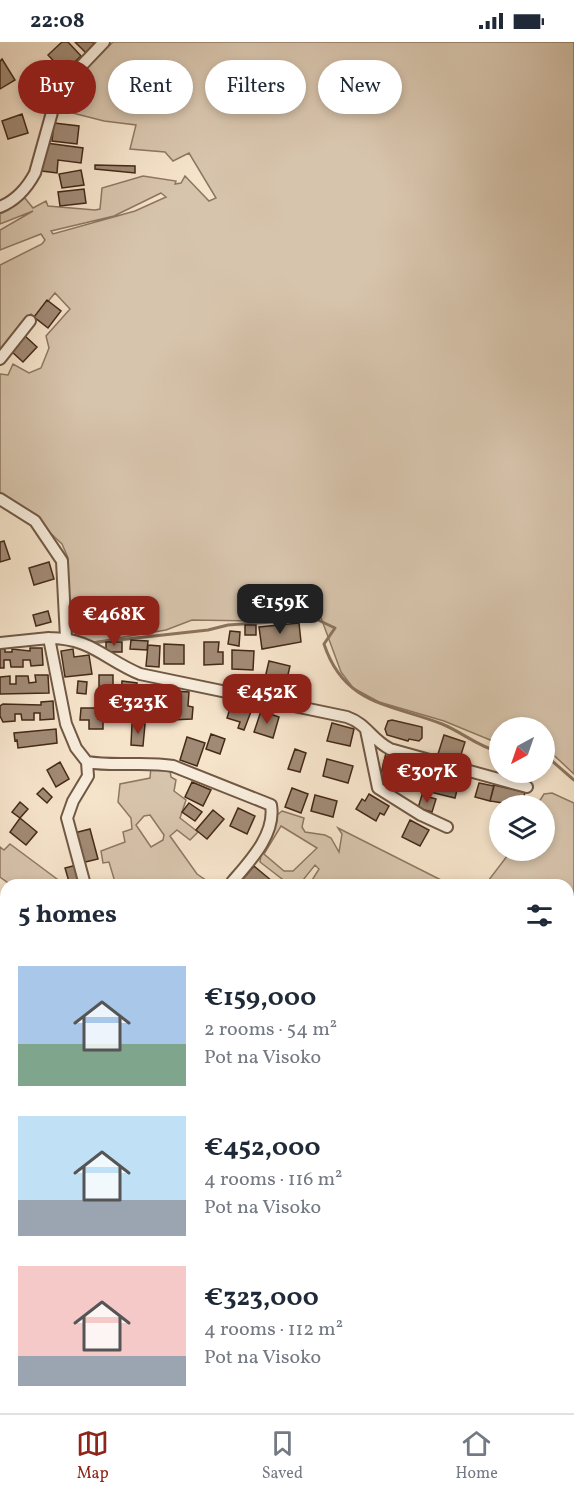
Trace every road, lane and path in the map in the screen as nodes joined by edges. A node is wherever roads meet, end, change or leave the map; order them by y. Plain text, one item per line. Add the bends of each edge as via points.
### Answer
1 (104, 42) edge
2 (0, 207) edge
3 (30, 321) dead end
4 (0, 359) edge
5 (0, 499) edge
6 (49, 638) junction
7 (66, 638) junction
8 (0, 643) edge
9 (366, 727) junction
10 (87, 762) junction
11 (527, 787) dead end
12 (447, 827) dead end
13 (83, 879) edge
14 (235, 879) edge

1 - 2 street via 56,98 29,184 20,195
3 - 4 street
5 - 7 street via 35,521 62,561
6 - 7 street
6 - 8 street
6 - 10 street via 66,724
7 - 9 street via 91,645 140,674 347,717
9 - 11 street via 373,738 390,749
9 - 12 street via 378,788
10 - 13 street via 88,776 67,818
10 - 14 street via 173,765 271,805 268,830 255,856

